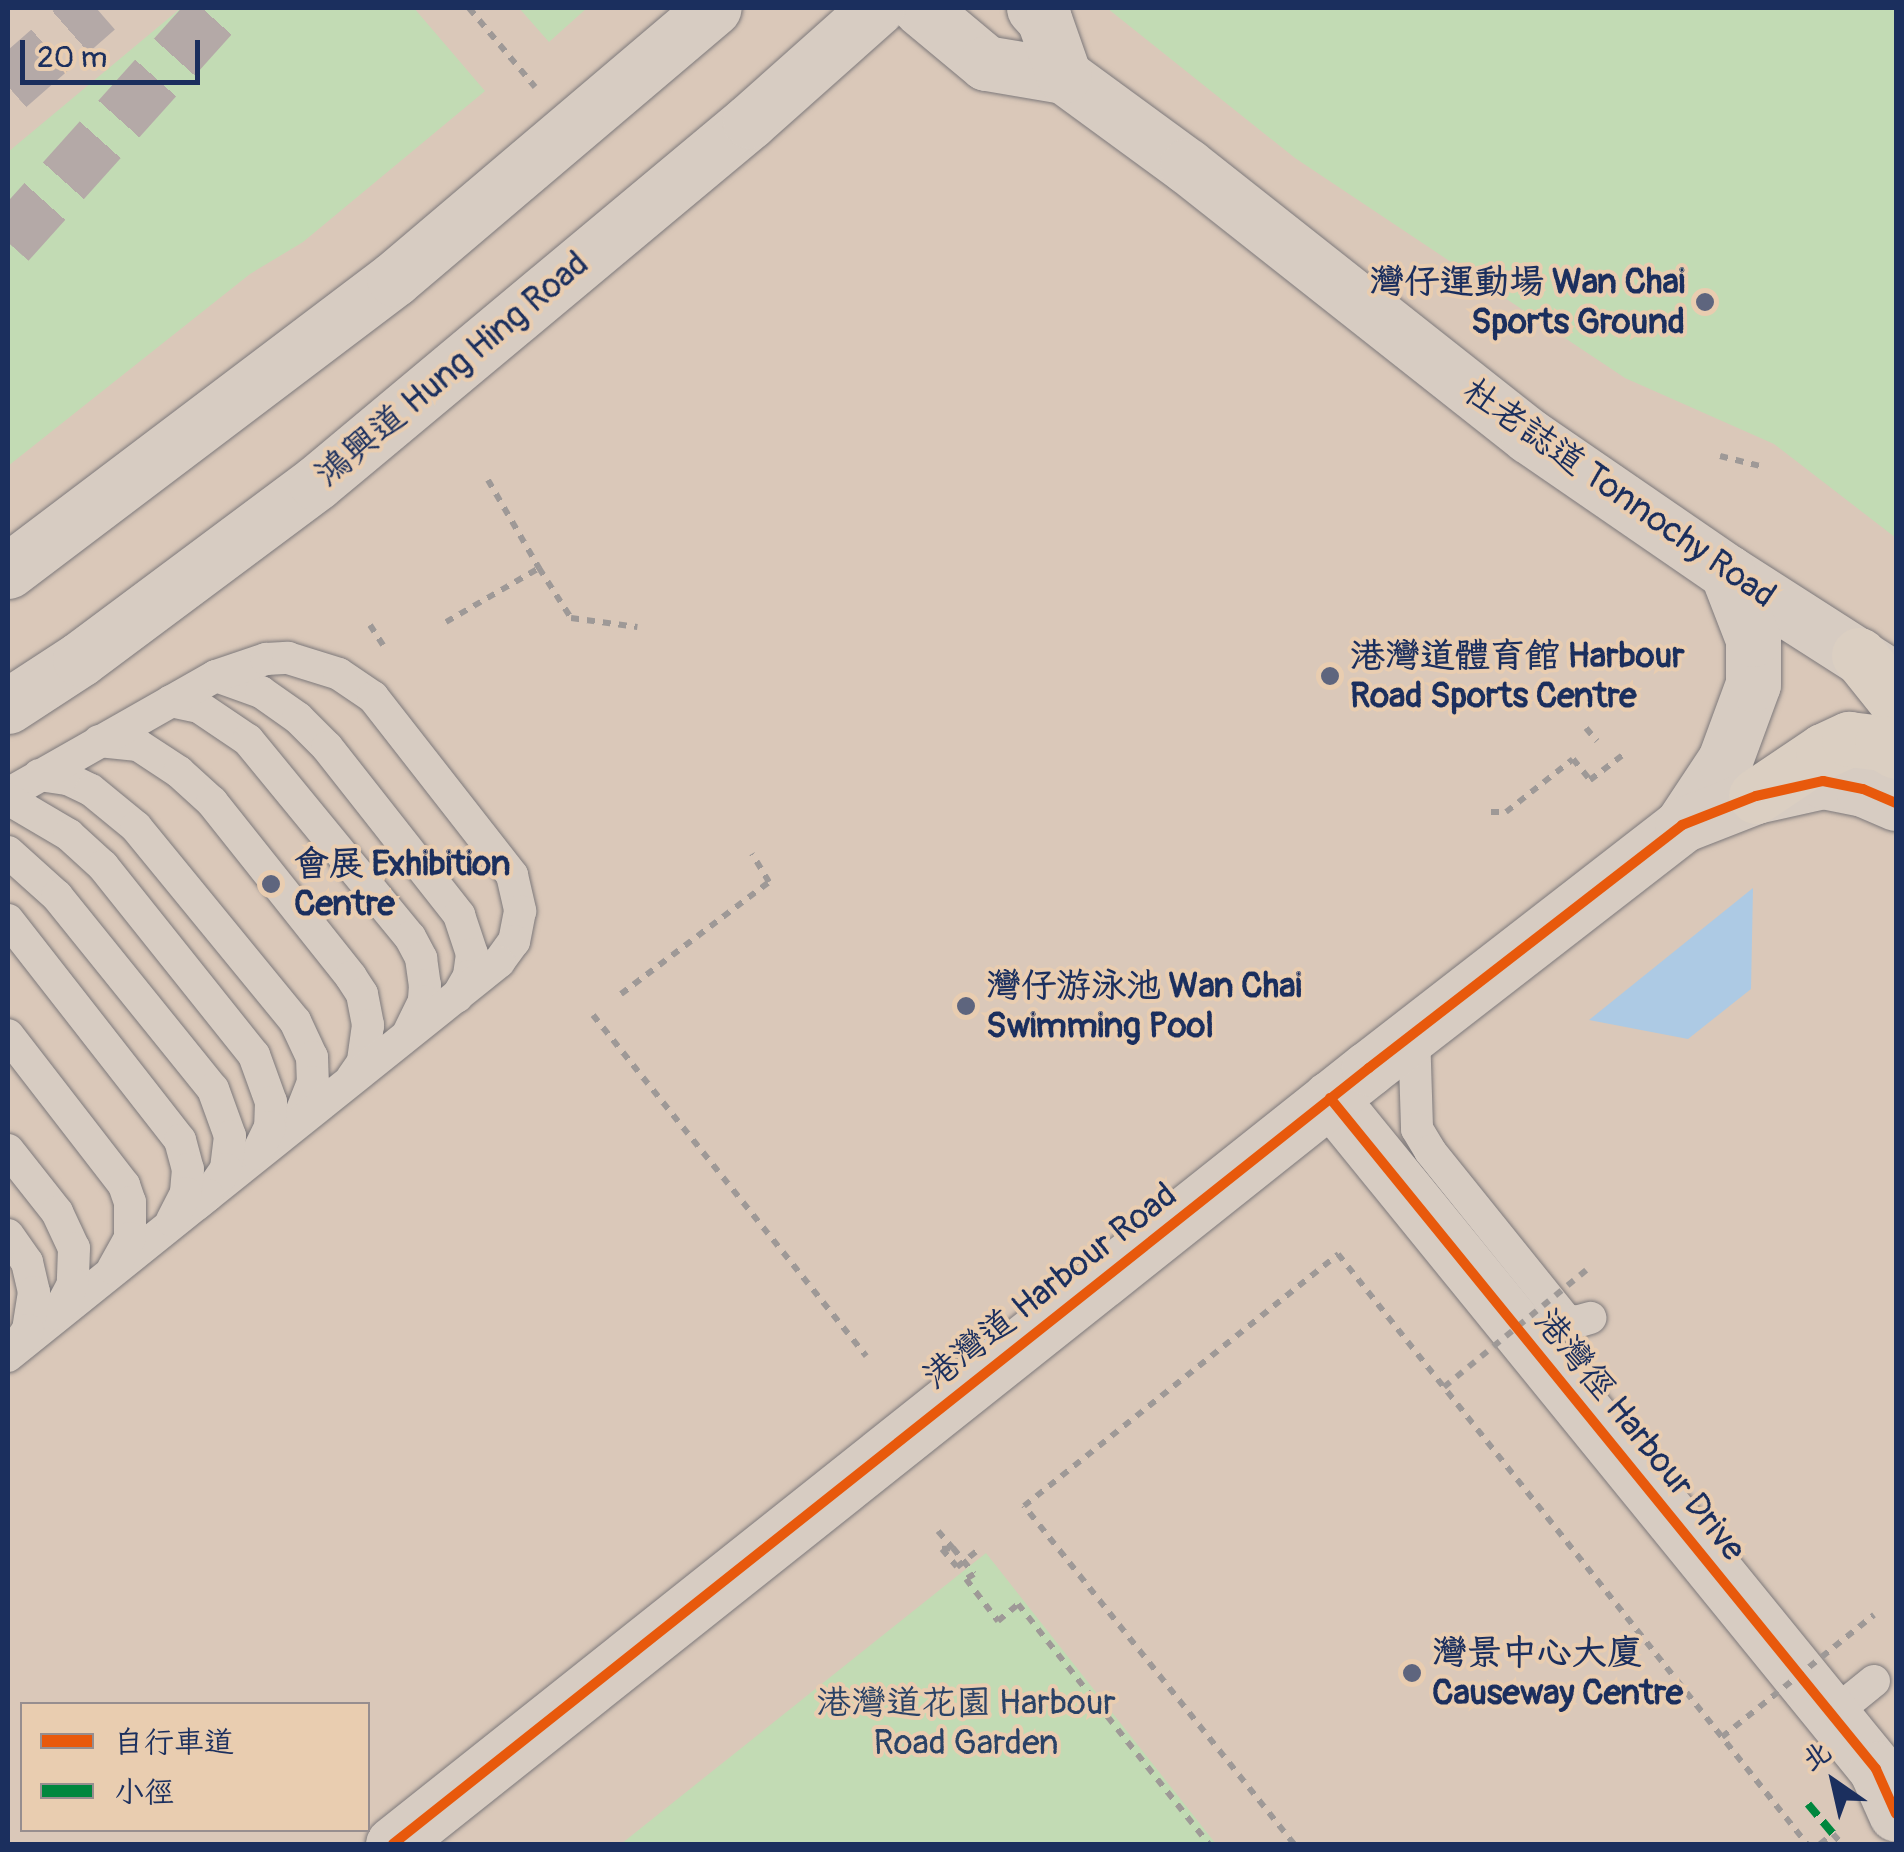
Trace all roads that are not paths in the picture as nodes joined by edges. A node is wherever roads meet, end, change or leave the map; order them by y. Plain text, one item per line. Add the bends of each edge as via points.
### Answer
1 (714, 8) edge
2 (877, 8) edge
3 (920, 8) edge
4 (1034, 8) edge
5 (1064, 76) junction
6 (8, 571) edge
7 (1727, 572) junction
8 (1878, 668) edge
9 (216, 676) junction
10 (1896, 700) edge
11 (170, 701) junction
12 (8, 706) edge
13 (99, 741) junction
14 (1896, 751) edge
15 (39, 774) junction
16 (8, 796) edge
17 (1756, 796) junction
18 (1896, 802) edge
19 (1682, 825) junction
20 (8, 852) edge
21 (8, 920) edge
22 (456, 998) junction
23 (1414, 1032) junction
24 (8, 1034) edge
25 (404, 1039) junction
26 (336, 1093) junction
27 (1330, 1098) junction
28 (281, 1138) junction
29 (8, 1150) edge
30 (239, 1171) junction
31 (197, 1204) junction
32 (8, 1234) edge
33 (155, 1238) junction
34 (100, 1283) junction
35 (43, 1328) junction
36 (8, 1356) edge
37 (1541, 1356) junction
38 (1874, 1681) dead end
39 (1832, 1714) junction
40 (1896, 1814) edge
41 (393, 1844) edge

1 - 6 main road via 394,279
2 - 12 main road, 鴻興道 Hung Hing Road via 316,483
3 - 5 main road, 杜老誌道 Tonnochy Road via 986,63
4 - 5 main road
5 - 7 main road, 杜老誌道 Tonnochy Road via 1528,436
7 - 8 main road, 杜老誌道 Tonnochy Road
7 - 19 main road, 港灣道 Harbour Road via 1753,639 1753,684 1725,760
8 - 10 highway
9 - 11 lane
9 - 22 lane via 261,692 298,718 459,914 472,954
9 - 22 lane via 288,658 355,683 389,714 502,857 518,893 518,929 507,953
11 - 13 lane
11 - 25 lane via 199,707 248,740 410,938 425,986 419,1015
13 - 15 lane
13 - 26 lane via 138,745 212,802 351,978 368,1013 368,1038 357,1074
14 - 17 highway via 1848,739
15 - 16 lane
15 - 28 lane via 90,790 136,826 295,1022 312,1057 314,1082 301,1117
16 - 30 lane via 103,866 254,1055 270,1091 270,1127
17 - 18 main road via 1823,782
17 - 19 main road, 港灣道 Harbour Road
19 - 23 main road, 港灣道 Harbour Road
20 - 31 lane via 57,896 213,1089 230,1149 222,1176
21 - 33 lane via 180,1140 186,1194
22 - 25 lane
23 - 27 main road, 港灣道 Harbour Road
23 - 37 lane via 1418,1128 1430,1151 1565,1319 1588,1320
24 - 34 lane via 124,1185 130,1238
25 - 26 lane
26 - 28 lane
27 - 37 main road, 港灣徑 Harbour Drive
27 - 41 main road, 港灣道 Harbour Road
28 - 30 lane
29 - 35 lane via 57,1212 74,1248 70,1296
30 - 31 lane
31 - 33 lane
32 - 36 lane via 26,1262 34,1305 28,1330
33 - 34 lane
34 - 35 lane
35 - 36 lane
37 - 39 main road, 港灣徑 Harbour Drive
38 - 39 lane
39 - 40 main road, 港灣徑 Harbour Drive via 1876,1769

